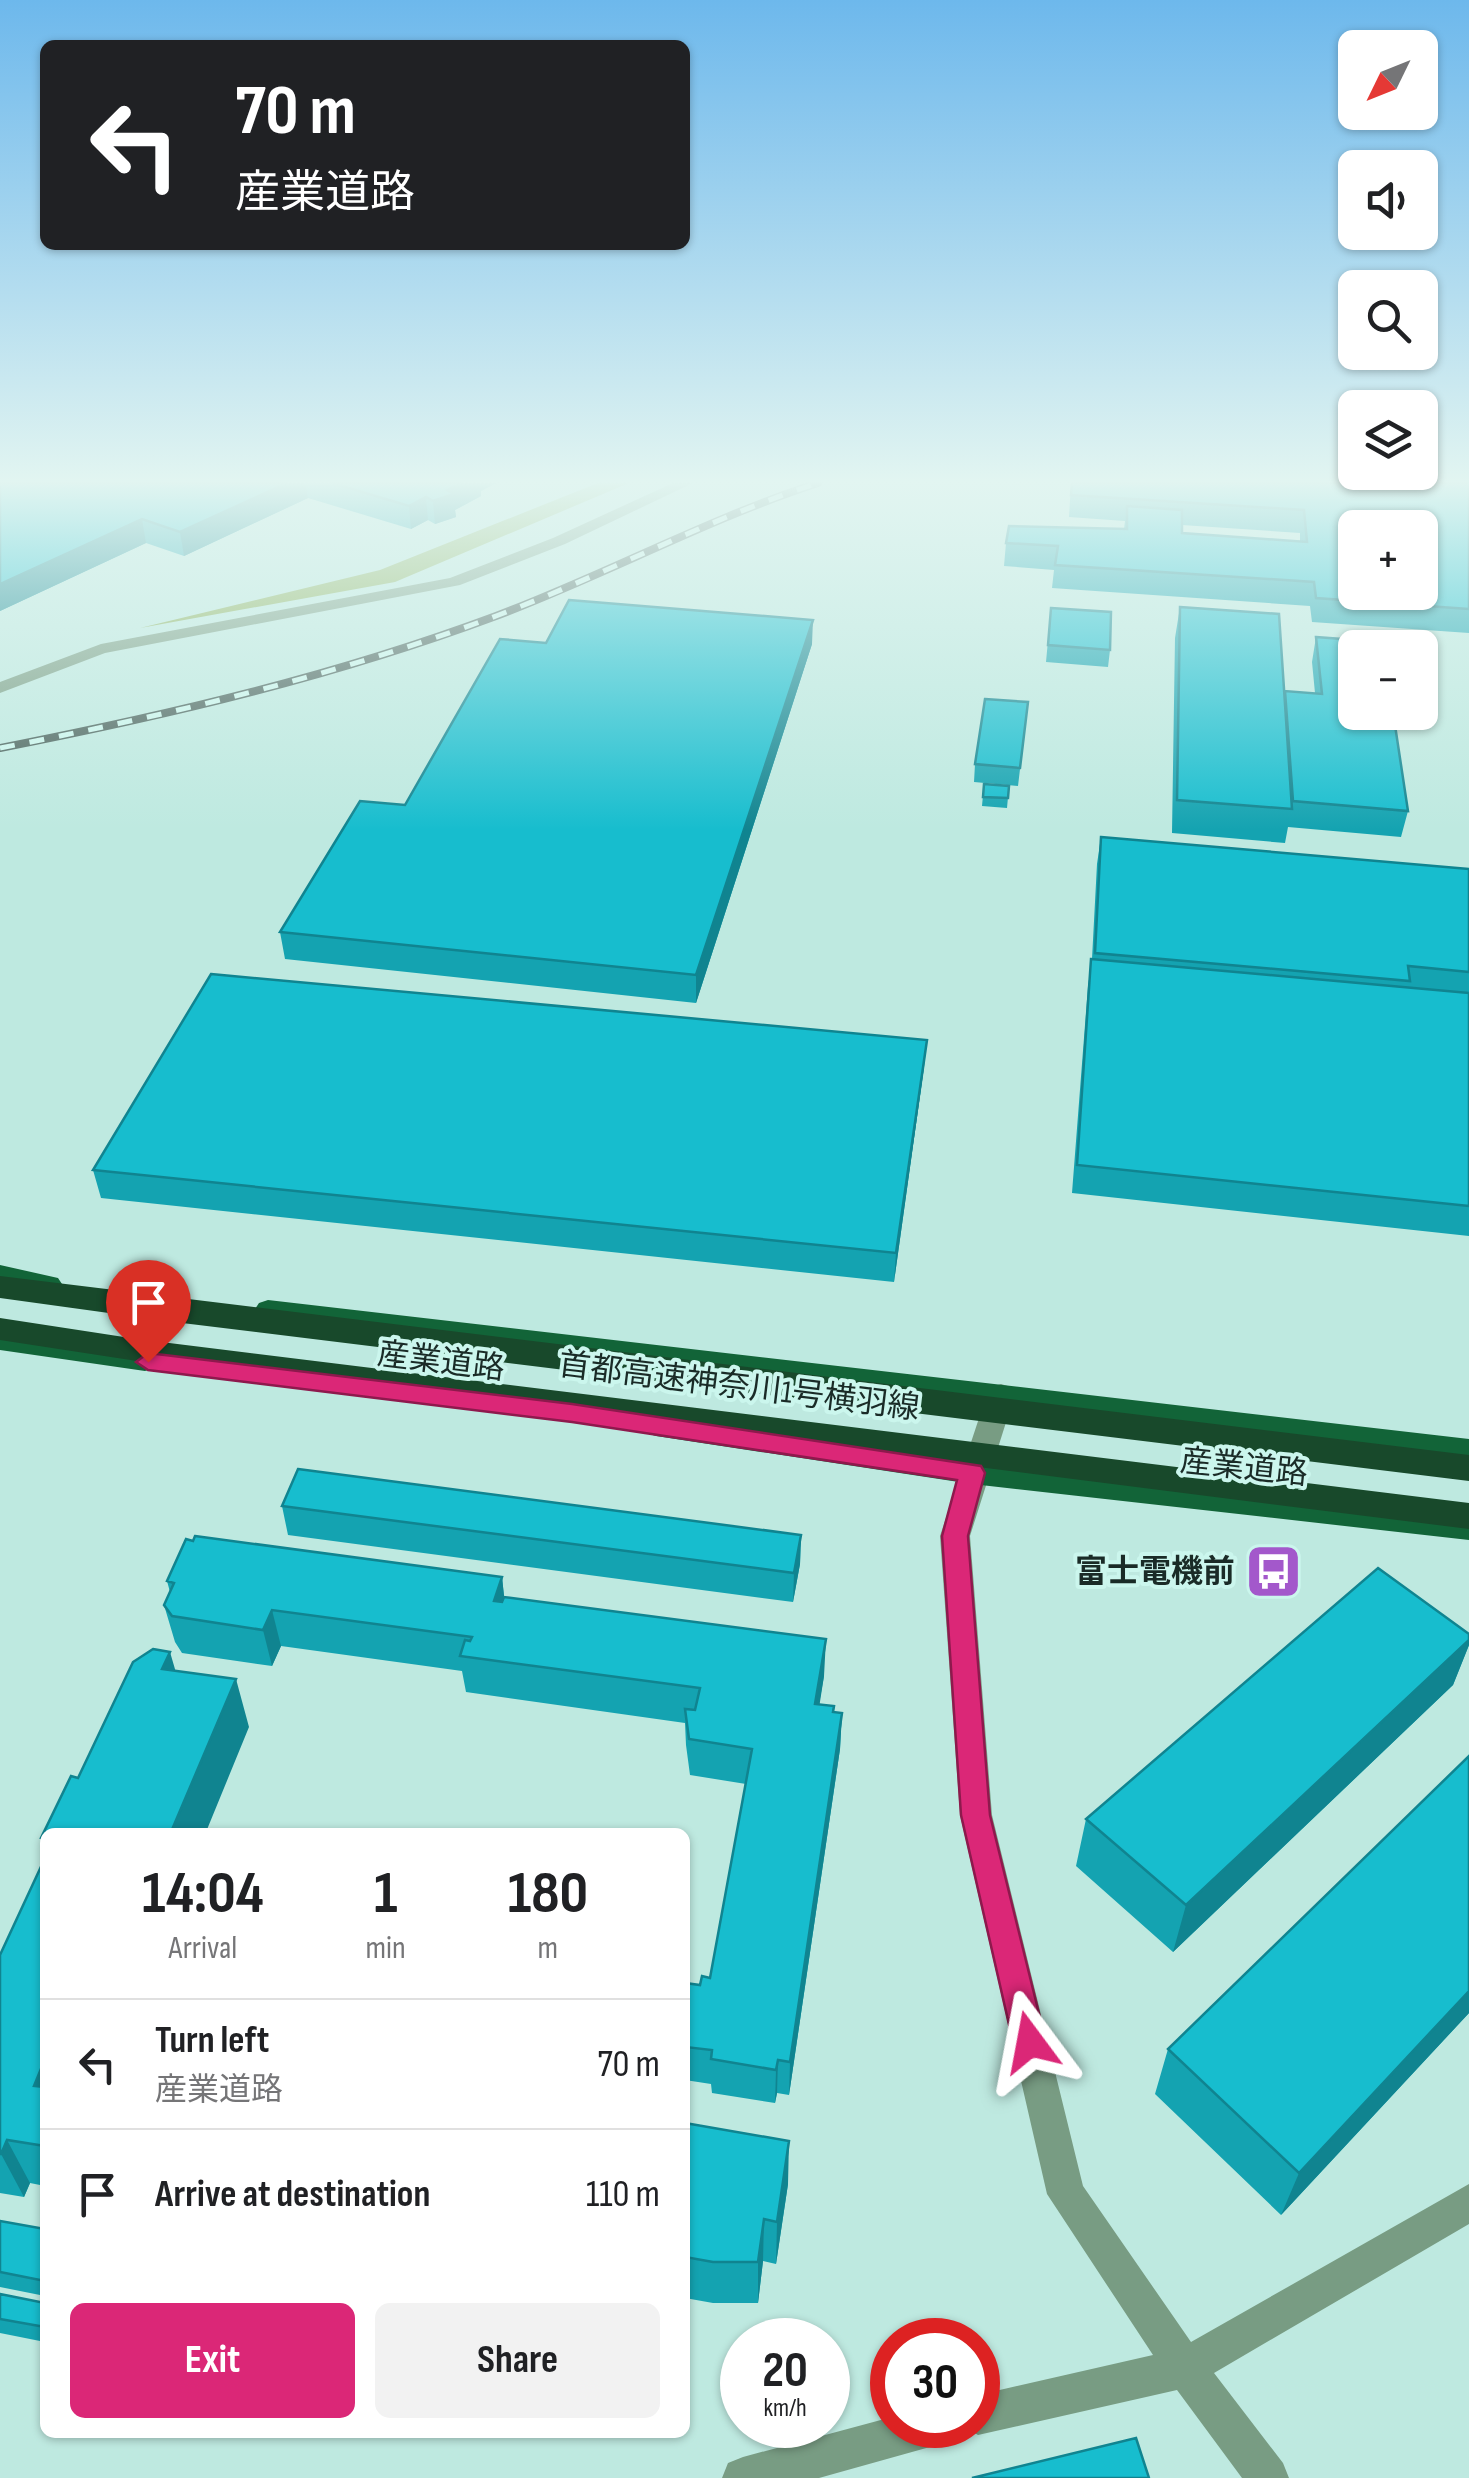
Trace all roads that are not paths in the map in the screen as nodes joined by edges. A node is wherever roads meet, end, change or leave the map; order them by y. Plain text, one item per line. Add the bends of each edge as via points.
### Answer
1 (366, 599) edge
2 (0, 688) edge
3 (0, 1274) edge
4 (0, 1287) edge
5 (0, 1328) edge
6 (0, 1340) edge
7 (1000, 1394) junction
8 (1469, 1449) edge
9 (1469, 1468) edge
10 (972, 1473) junction
11 (1469, 1516) edge
12 (1469, 1529) edge
13 (1469, 2204) edge
14 (1185, 2368) junction
15 (1000, 2410) edge
16 (870, 2443) edge
17 (744, 2478) edge
18 (1268, 2478) edge

1 - 2 street via 101,649
3 - 7 main road, 産業道路
4 - 9 highway, 首都高速神奈川1号横羽線
5 - 11 highway, 首都高速神奈川1号横羽線
6 - 10 main road, 産業道路 via 572,1413
7 - 8 main road, 産業道路
7 - 10 street
10 - 12 main road, 産業道路
10 - 14 street via 955,1536 976,1815 1066,2194
13 - 14 street
14 - 15 street
14 - 18 street
16 - 17 street

